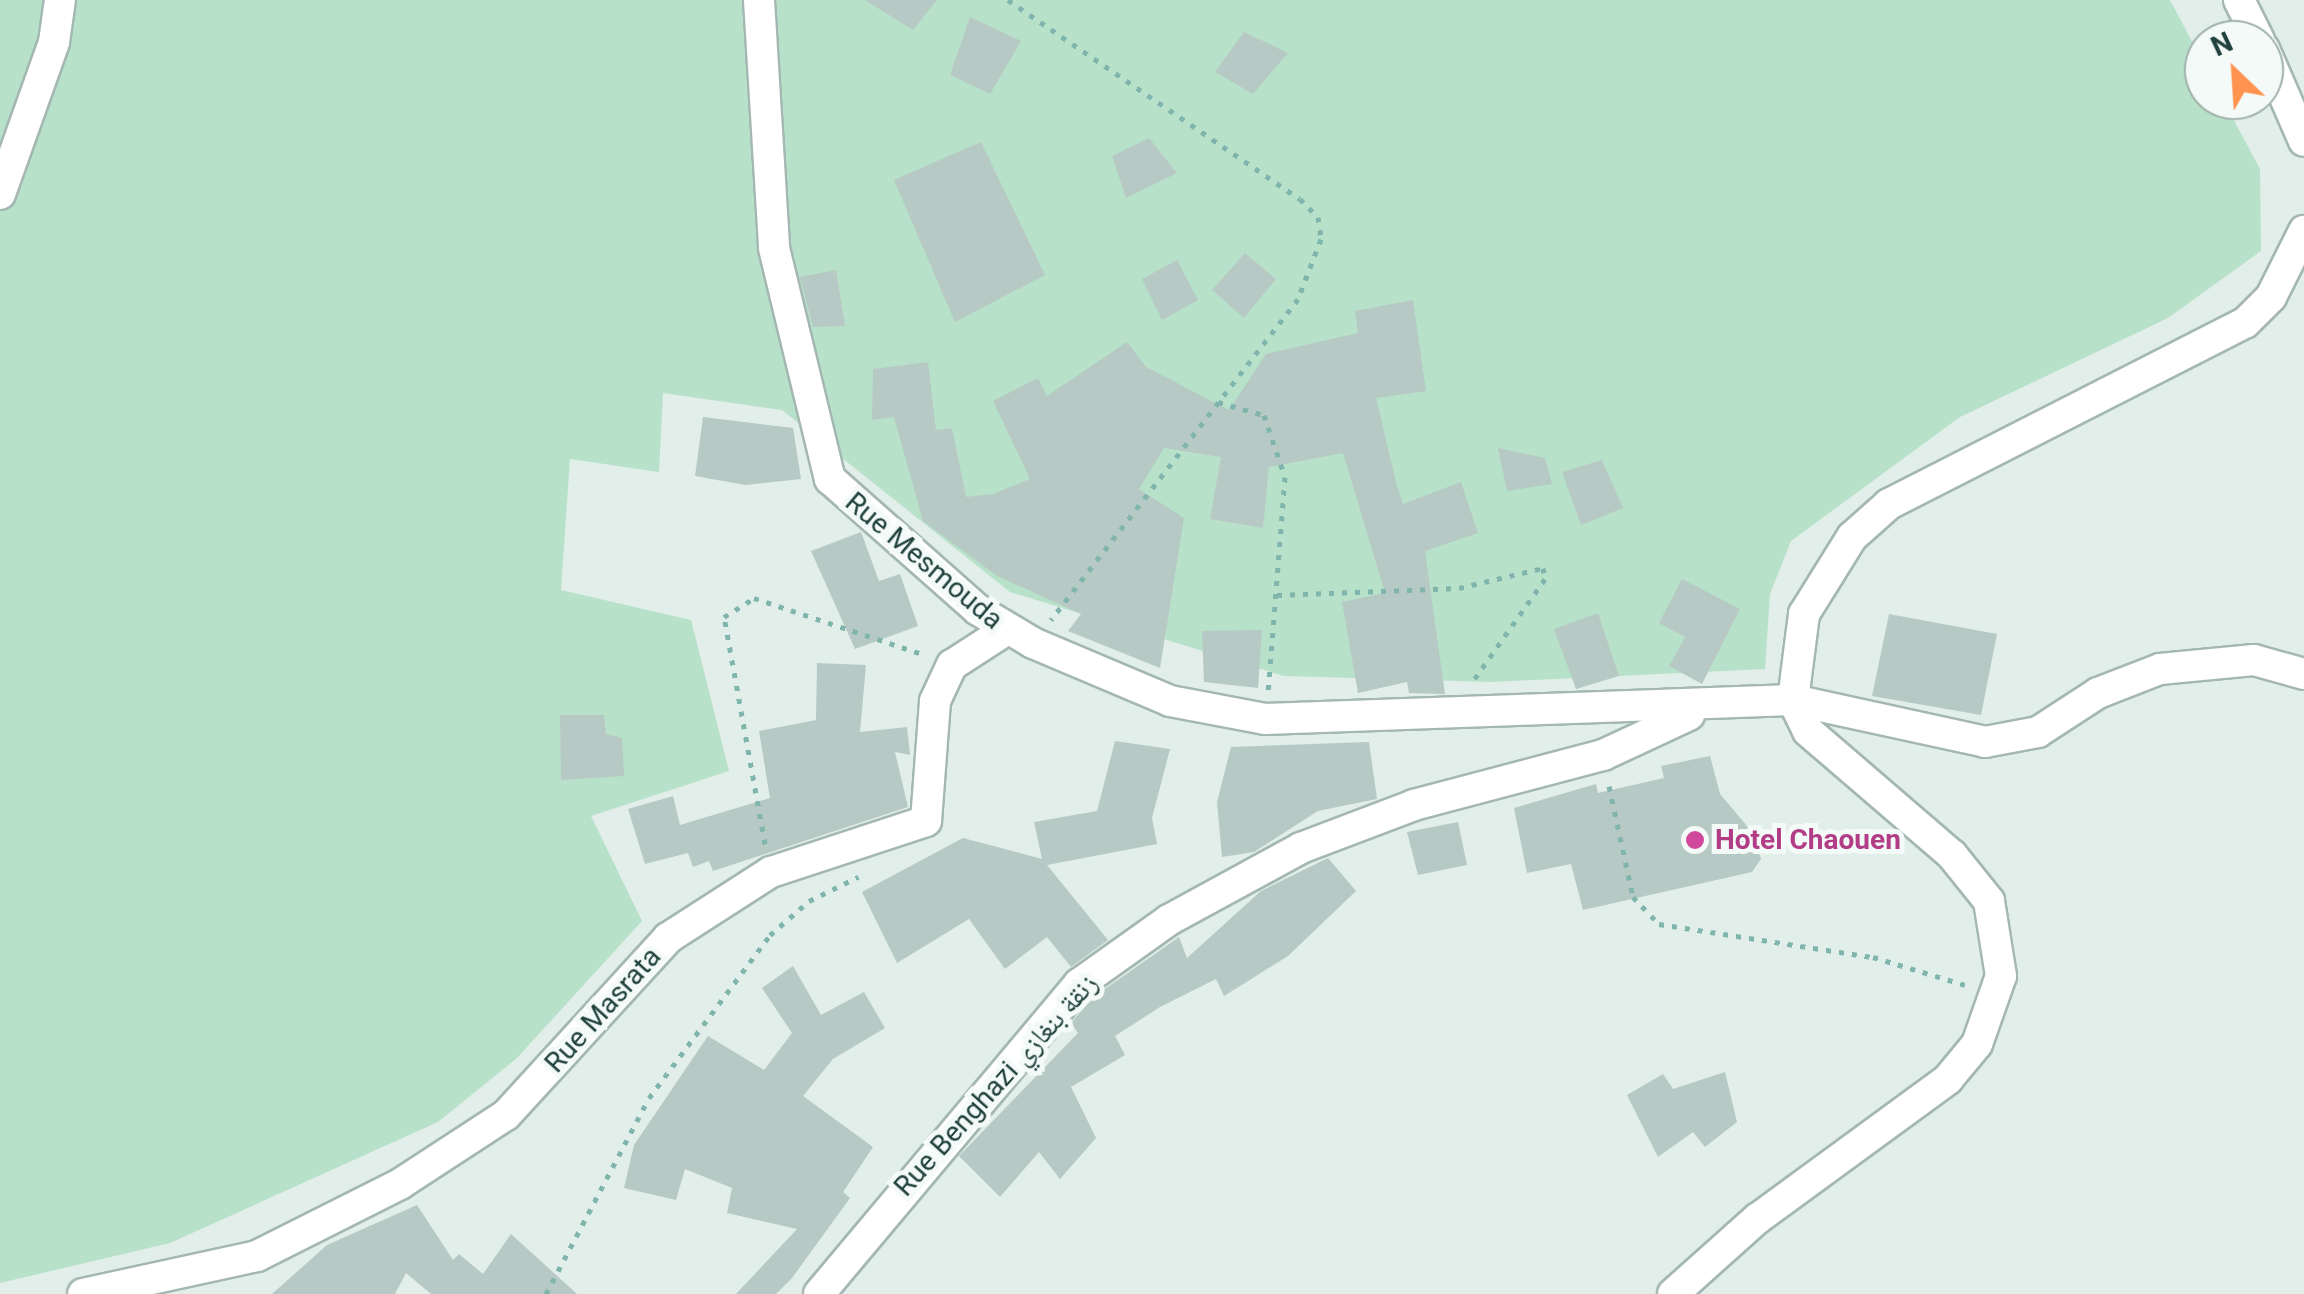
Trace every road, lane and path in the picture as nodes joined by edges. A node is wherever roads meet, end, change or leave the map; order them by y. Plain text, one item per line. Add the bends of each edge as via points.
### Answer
1 (60, 0) edge
2 (759, 0) edge
3 (1008, 0) edge
4 (2284, 94) edge
5 (2304, 140) edge
6 (0, 194) edge
7 (2304, 231) edge
8 (1218, 402) junction
9 (1277, 595) junction
10 (1019, 637) junction
11 (952, 664) junction
12 (2304, 674) edge
13 (1792, 700) junction
14 (1700, 710) junction
15 (1447, 713) junction
16 (1266, 718) junction
17 (1603, 755) junction
18 (890, 840) junction
19 (771, 872) junction
20 (1996, 996) junction
21 (83, 1294) edge
22 (546, 1294) edge
23 (819, 1294) edge
24 (1673, 1294) edge

1 - 6 street via 54,42
2 - 10 street, Rue Mesmouda via 774,248 830,479 853,508
3 - 8 path via 1318,217 1320,248 1298,300
4 - 5 street
7 - 13 street via 2271,296 2214,344 1935,476 1852,536 1804,614
8 - 9 path via 1259,411 1276,439 1285,477
8 - 10 path
9 - 15 path via 1459,588 1543,568 1545,579
9 - 16 path
10 - 11 street
10 - 16 street, Rue Mesmouda via 1170,701
11 - 18 street, Rue Masrata via 936,701 926,822
11 - 19 path via 754,598 724,617
12 - 13 street via 2254,660 2160,669 2098,693 2038,732 1985,742 1927,737
13 - 14 street, Rue Mesmouda
13 - 20 street via 1845,771 1952,856 1989,901 2000,933
14 - 15 street, Rue Mesmouda
14 - 17 street, Rue Benghazi زنقة بنغازي
15 - 16 street, Rue Mesmouda
17 - 20 path via 1633,897 1659,924 1874,958
17 - 23 street, Rue Benghazi زنقة بنغازي via 1350,829 1168,920 1079,984
18 - 19 street, Rue Masrata
18 - 22 path via 856,879 808,901 770,935 649,1098
19 - 21 street, Rue Masrata via 668,938 506,1116 400,1184 257,1256
20 - 24 street via 1977,1044 1948,1079

